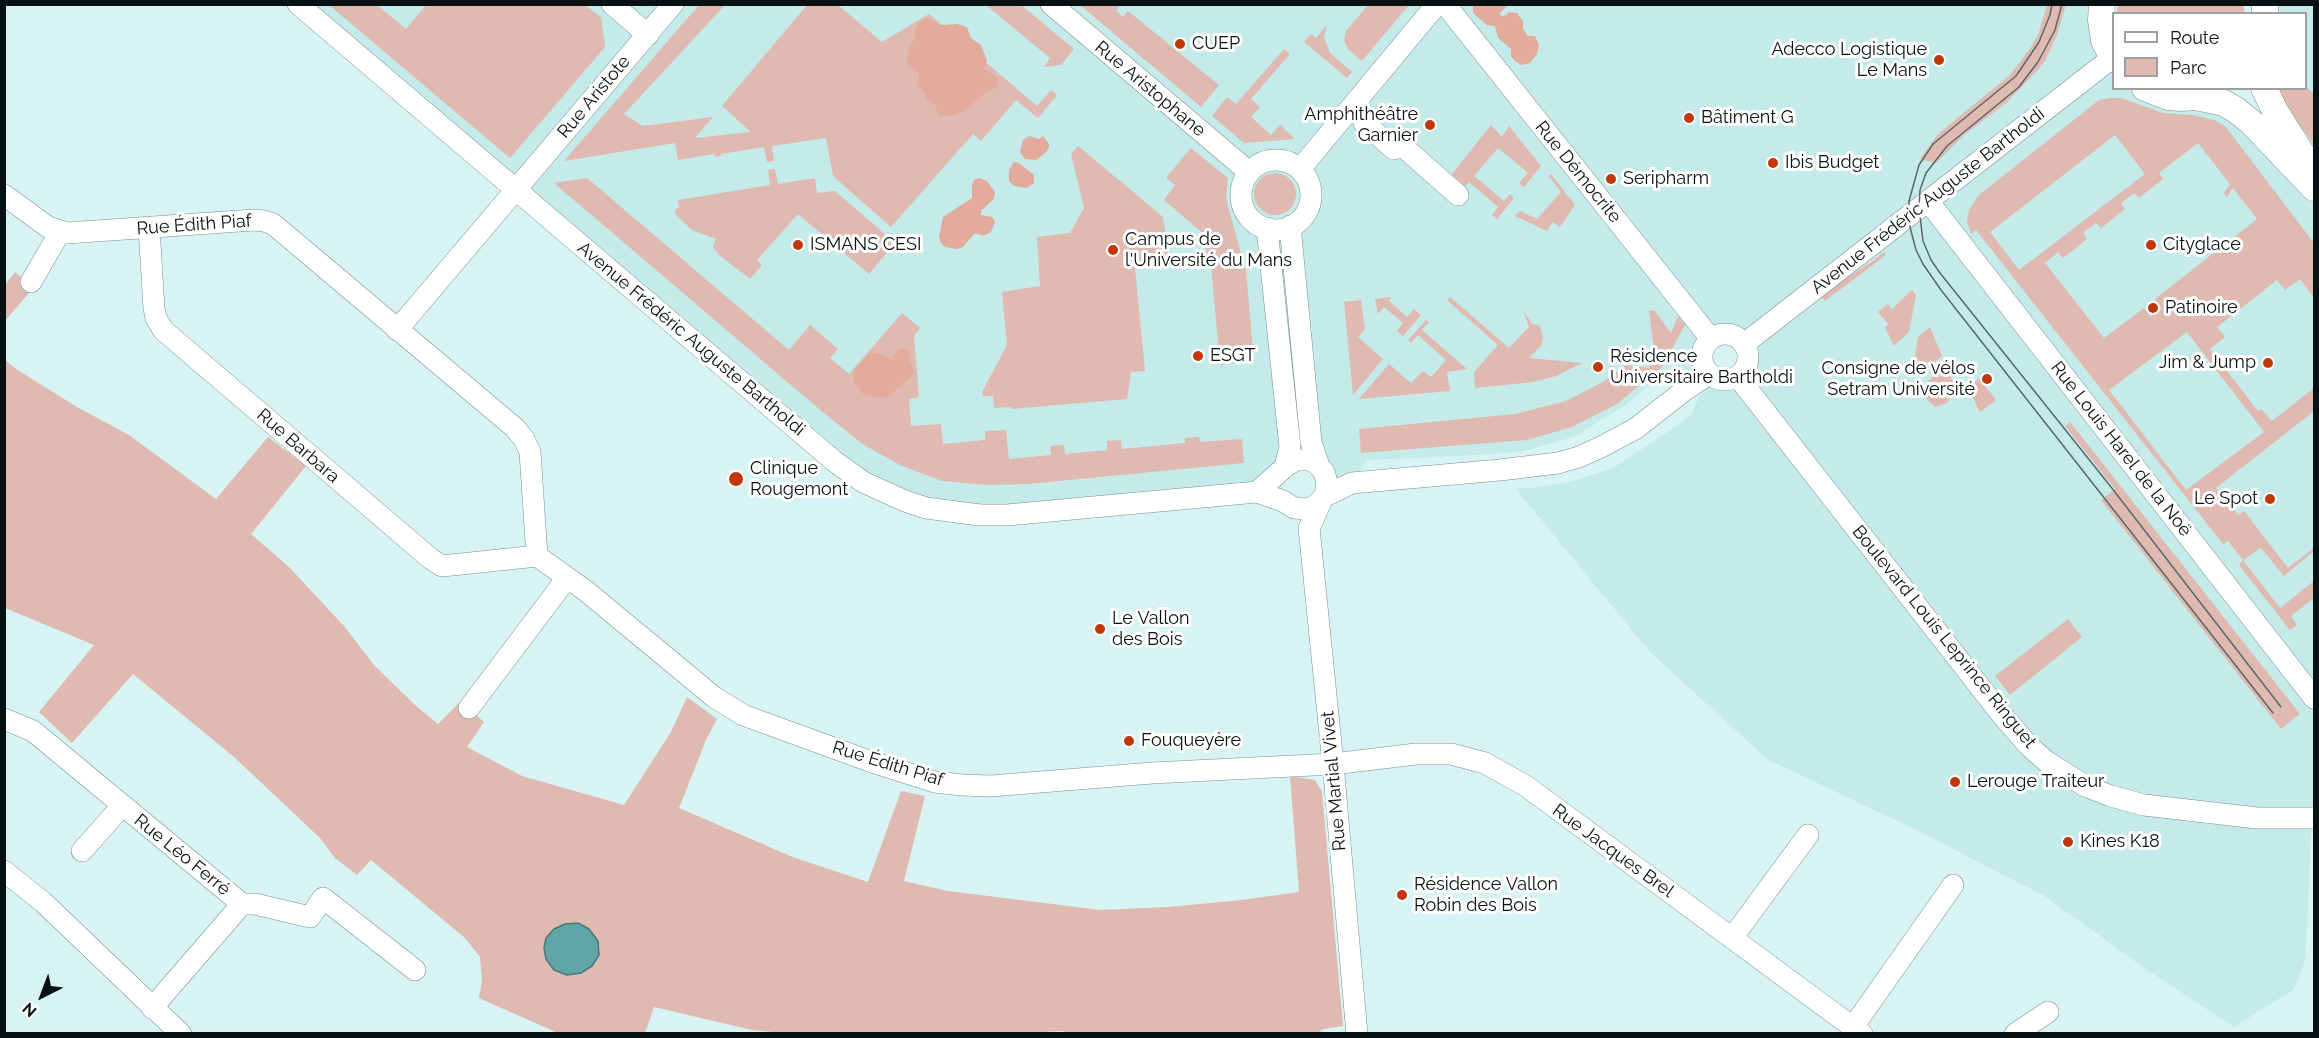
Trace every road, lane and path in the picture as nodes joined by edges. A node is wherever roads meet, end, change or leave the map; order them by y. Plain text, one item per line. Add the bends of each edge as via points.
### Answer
1 (297, 4) edge
2 (612, 4) edge
3 (673, 4) edge
4 (1051, 4) edge
5 (1437, 4) edge
6 (1444, 4) edge
7 (2102, 4) edge
8 (648, 35) junction
9 (2112, 56) edge
10 (2112, 59) edge
11 (2150, 90) edge
12 (2216, 90) edge
13 (2265, 90) edge
14 (2196, 97) junction
15 (1364, 123) dead end
16 (1300, 169) junction
17 (1249, 172) junction
18 (2314, 175) edge
19 (2314, 188) edge
20 (516, 190) junction
21 (4, 195) edge
22 (1458, 195) dead end
23 (1928, 201) junction
24 (1290, 226) junction
25 (149, 228) junction
26 (1267, 228) junction
27 (60, 232) junction
28 (31, 282) dead end
29 (398, 330) junction
30 (1711, 339) junction
31 (1744, 344) junction
32 (1709, 374) junction
33 (1738, 376) junction
34 (1283, 469) junction
35 (1322, 469) junction
36 (1352, 483) junction
37 (1257, 492) junction
38 (1323, 499) junction
39 (1287, 504) junction
40 (1309, 528) junction
41 (537, 556) junction
42 (567, 578) junction
43 (2314, 698) edge
44 (469, 708) dead end
45 (4, 719) edge
46 (1333, 764) junction
47 (122, 807) junction
48 (2314, 818) edge
49 (1808, 835) dead end
50 (82, 851) dead end
51 (4, 870) edge
52 (1953, 885) dead end
53 (242, 904) junction
54 (1732, 938) junction
55 (415, 970) dead end
56 (152, 1008) junction
57 (2048, 1012) dead end
58 (1858, 1030) edge
59 (180, 1034) edge
60 (1357, 1034) edge
61 (2015, 1034) edge

1 - 20 street, Avenue Frédéric Auguste Bartholdi
2 - 8 street
3 - 8 street, Rue Aristote
4 - 17 street, Rue Aristophane
5 - 16 street
6 - 30 street, Rue Démocrite
7 - 9 main road via 2104,41
8 - 20 street, Rue Aristote
10 - 23 street, Avenue Frédéric Auguste Bartholdi
11 - 14 main road via 2168,97
12 - 14 main road
13 - 18 main road
14 - 19 main road via 2224,103 2252,123
15 - 22 street via 1394,149 1399,143
16 - 17 street via 1283,160 1271,160
16 - 24 street via 1309,183 1310,202 1305,215
17 - 26 street via 1242,187 1242,202 1249,216
20 - 29 street
20 - 37 street, Avenue Frédéric Auguste Bartholdi via 834,461 863,482 905,501 947,512 1007,515
21 - 27 street, Rue Édith Piaf
23 - 31 street, Avenue Frédéric Auguste Bartholdi
23 - 43 street, Rue Louis Harel de la Noë
24 - 26 street
24 - 35 street via 1311,442
25 - 27 street, Rue Édith Piaf
25 - 29 street, Rue Édith Piaf via 264,220
25 - 41 street, Rue Barbara via 154,308 163,330 430,559 442,566
26 - 34 street via 1290,447
27 - 28 street
29 - 41 street, Rue Édith Piaf via 515,428 524,440 530,452
30 - 31 street via 1731,335
30 - 32 street via 1702,353
31 - 33 street via 1747,365
32 - 33 street via 1726,380
32 - 36 street, Avenue Frédéric Auguste Bartholdi via 1635,429 1579,457 1500,470
33 - 48 street, Boulevard Louis Leprince Ringuet via 2002,715 2047,762 2085,786 2144,805 2257,818
34 - 35 street, Avenue Frédéric Auguste Bartholdi via 1302,459
34 - 37 street
34 - 39 street via 1278,477 1278,490
35 - 36 street, Avenue Frédéric Auguste Bartholdi
35 - 38 street via 1327,482
36 - 38 street, Avenue Frédéric Auguste Bartholdi
37 - 39 street, Avenue Frédéric Auguste Bartholdi
38 - 39 street, Avenue Frédéric Auguste Bartholdi via 1301,510
38 - 40 street
39 - 40 street
40 - 46 street, Rue Martial Vivet
41 - 42 street, Rue Édith Piaf
42 - 44 street
42 - 46 street, Rue Édith Piaf via 714,697 743,715 935,782 991,786 1152,772
45 - 47 street, Rue Léo Ferré via 33,730
46 - 54 street, Rue Jacques Brel via 1416,754 1451,754 1485,763 1526,786
46 - 60 street, Rue Martial Vivet
47 - 50 street, Rue Léo Ferré
47 - 53 street, Rue Léo Ferré
49 - 54 street
51 - 56 street via 43,902
52 - 58 street
53 - 55 street, Rue Léo Ferré via 310,917 323,898
53 - 56 street, Rue Léo Ferré
54 - 58 street, Rue Jacques Brel
56 - 59 street
57 - 61 street

